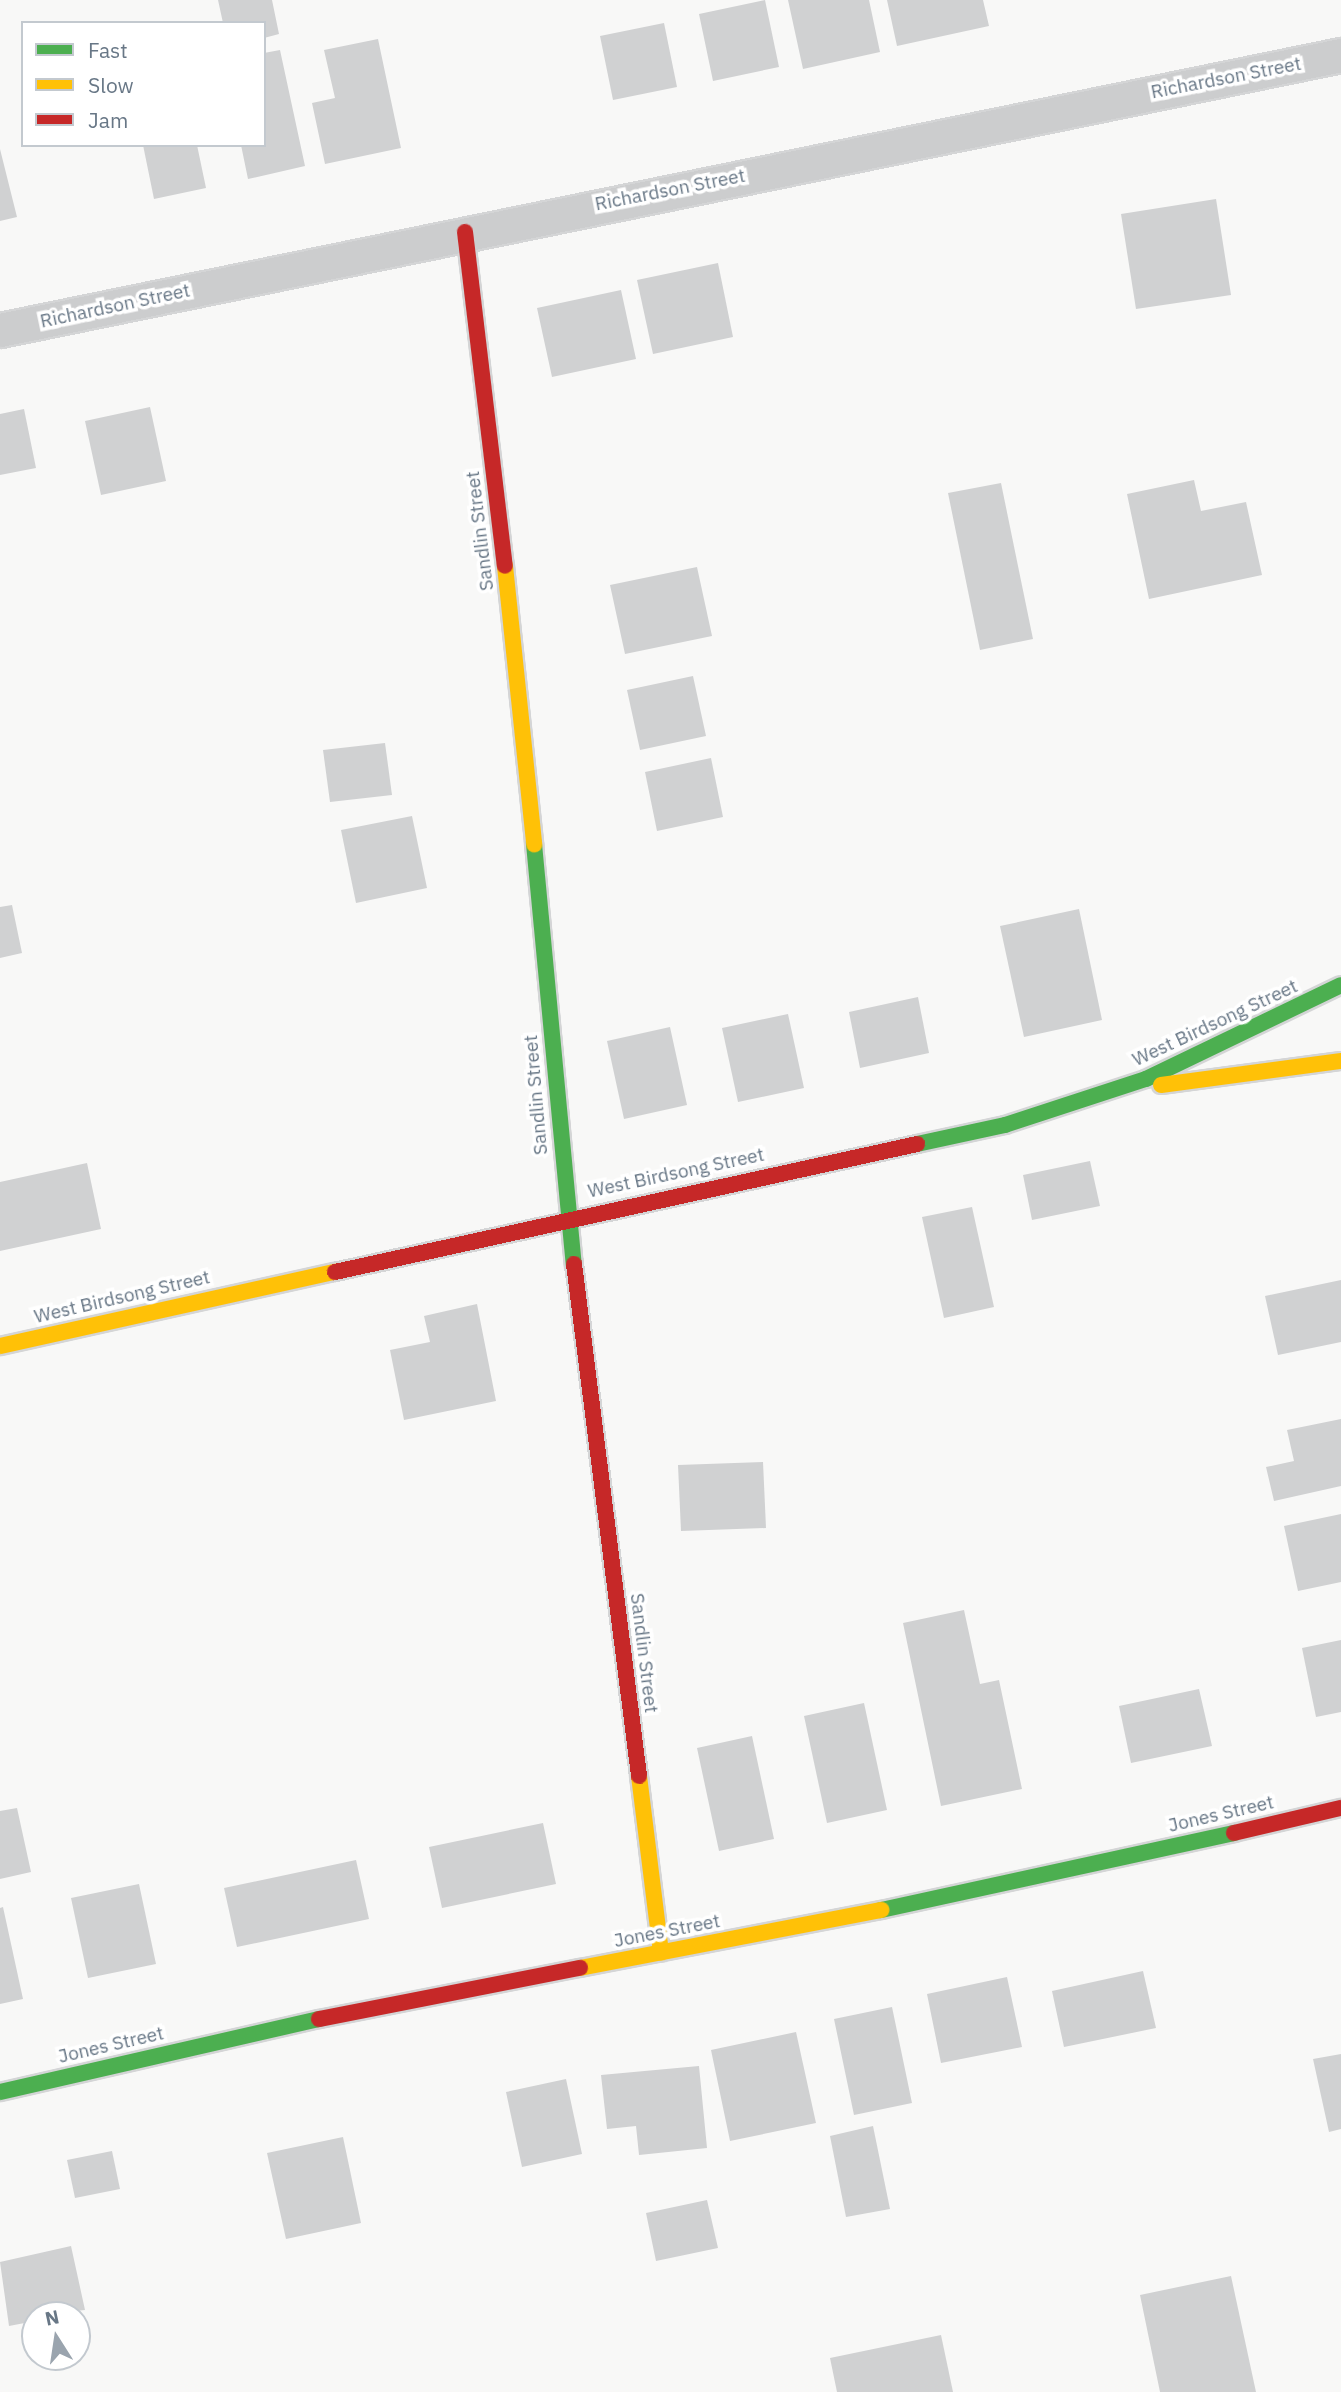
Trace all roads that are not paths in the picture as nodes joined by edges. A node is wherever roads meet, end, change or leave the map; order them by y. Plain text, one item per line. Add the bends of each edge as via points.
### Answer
1 (1341, 55) edge
2 (465, 232) junction
3 (0, 330) edge
4 (1341, 985) edge
5 (1341, 1061) edge
6 (1117, 1091) junction
7 (568, 1218) junction
8 (0, 1346) edge
9 (1341, 1808) edge
10 (661, 1953) junction
11 (0, 2092) edge

1 - 2 street, Richardson Street
2 - 3 street, Richardson Street
2 - 7 street, Sandlin Street via 522,708
4 - 6 street, West Birdsong Street
5 - 6 street
6 - 7 street, West Birdsong Street via 1005,1125
7 - 8 street, West Birdsong Street
7 - 10 street, Sandlin Street
9 - 10 street, Jones Street via 982,1891
10 - 11 street, Jones Street via 356,2011

